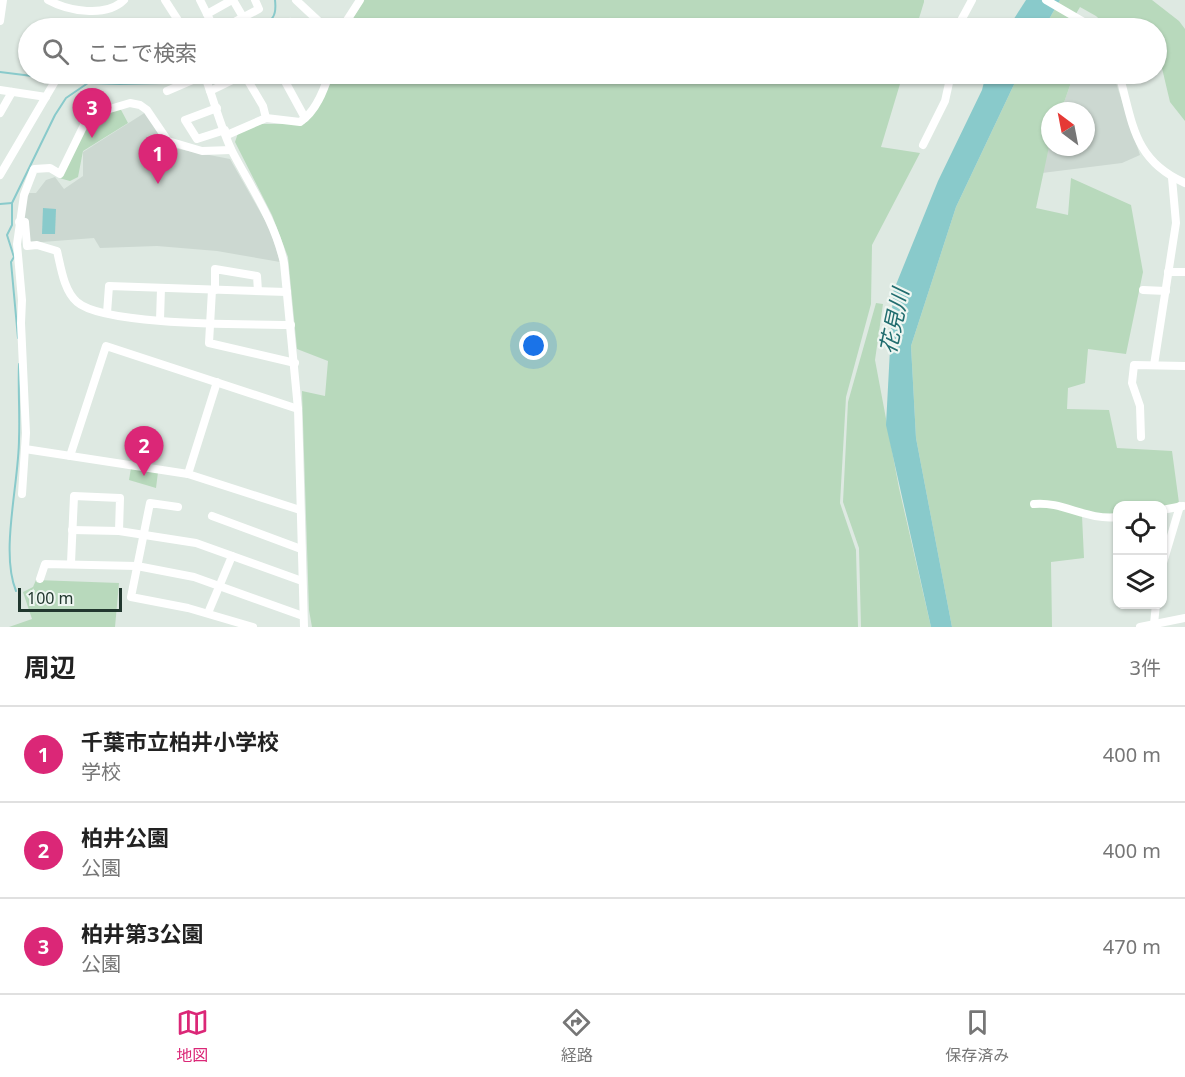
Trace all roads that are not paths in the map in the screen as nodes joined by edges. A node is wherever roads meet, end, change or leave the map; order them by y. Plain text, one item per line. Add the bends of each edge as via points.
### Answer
1 (3, 0) edge
2 (48, 0) edge
3 (124, 0) edge
4 (165, 0) edge
5 (200, 0) edge
6 (233, 0) edge
7 (255, 0) edge
8 (297, 0) edge
9 (360, 0) edge
10 (972, 0) edge
11 (1046, 0) edge
12 (71, 4) edge
13 (207, 14) junction
14 (175, 18) edge
15 (209, 18) edge
16 (243, 18) joint
17 (314, 18) edge
18 (348, 18) edge
19 (962, 18) edge
20 (1076, 18) edge
21 (0, 21) edge
22 (53, 84) edge
23 (182, 84) edge
24 (208, 84) edge
25 (224, 84) edge
26 (250, 84) edge
27 (286, 84) edge
28 (949, 84) edge
29 (1122, 84) edge
30 (325, 86) edge
31 (0, 90) edge
32 (167, 91) dead end
33 (210, 91) junction
34 (12, 92) junction
35 (46, 97) junction
36 (217, 108) junction
37 (0, 113) edge
38 (266, 118) junction
39 (305, 118) junction
40 (226, 132) junction
41 (923, 145) dead end
42 (231, 150) junction
43 (0, 175) edge
44 (1172, 178) junction
45 (1185, 183) edge
46 (19, 222) junction
47 (1174, 235) junction
48 (1185, 235) edge
49 (1168, 272) junction
50 (1185, 272) edge
51 (161, 288) junction
52 (214, 290) junction
53 (1143, 290) dead end
54 (258, 291) junction
55 (1166, 291) junction
56 (288, 292) junction
57 (107, 313) junction
58 (160, 321) junction
59 (211, 322) junction
60 (291, 325) junction
61 (295, 363) junction
62 (1154, 365) junction
63 (1185, 366) edge
64 (217, 382) junction
65 (298, 409) junction
66 (1141, 437) dead end
67 (25, 449) junction
68 (70, 456) junction
69 (188, 474) junction
70 (22, 494) dead end
71 (1034, 504) dead end
72 (1183, 506) edge
73 (178, 507) dead end
74 (1167, 509) edge
75 (300, 510) junction
76 (212, 516) dead end
77 (1113, 517) edge
78 (72, 530) junction
79 (118, 531) junction
80 (144, 534) junction
81 (301, 549) junction
82 (232, 555) junction
83 (1166, 555) edge
84 (71, 563) junction
85 (138, 566) junction
86 (40, 579) dead end
87 (302, 581) junction
88 (220, 586) junction
89 (1156, 609) edge
90 (208, 614) junction
91 (303, 616) junction
92 (1185, 618) edge
93 (1154, 624) junction
94 (1167, 624) edge
95 (253, 627) edge
96 (304, 627) edge
97 (1140, 627) edge

1 - 21 street
2 - 12 street
3 - 12 street via 111,8 93,11
4 - 14 street
5 - 13 street
6 - 13 street
6 - 16 street
7 - 16 street via 259,9
8 - 17 street
9 - 18 street
10 - 19 street
11 - 20 street
13 - 15 street
22 - 35 street
23 - 32 street
24 - 33 street
25 - 33 street
26 - 38 street
27 - 39 street
28 - 41 street via 945,101
29 - 44 street via 1140,145 1157,168
30 - 39 street
31 - 34 street
33 - 36 street
34 - 35 street
34 - 37 street
35 - 43 street
36 - 40 street
36 - 40 street via 185,120 188,129 197,139
38 - 39 street via 300,122
38 - 40 street
40 - 42 street
42 - 46 street via 202,151 168,141 140,105 130,103 104,111 84,125 60,174 50,168 34,169
42 - 56 street via 279,240
44 - 45 street
44 - 47 street
46 - 57 street via 25,222 27,246 37,244 57,251 73,298 80,305
46 - 67 street
47 - 48 street
47 - 49 street
49 - 50 street
49 - 55 street
51 - 52 street
51 - 57 street via 108,286
51 - 58 street
52 - 54 street
52 - 54 street via 215,269 228,269 257,276
52 - 59 street
53 - 55 street
54 - 56 street
55 - 62 street
56 - 60 street
57 - 58 street
58 - 59 street
59 - 60 street
59 - 61 street via 209,343
60 - 61 street
61 - 65 street
62 - 63 street
62 - 66 street via 1134,365 1132,382 1140,406
64 - 65 street
64 - 68 street via 106,346
64 - 69 street
65 - 75 street
67 - 68 street
67 - 70 street
68 - 69 street
69 - 75 street
71 - 77 street via 1056,503 1099,517
72 - 74 street
72 - 83 street
73 - 80 street via 150,503
75 - 81 street
76 - 81 street
78 - 79 street
78 - 79 street via 74,495 120,498
78 - 84 street
79 - 80 street
80 - 82 street via 196,543
80 - 85 street
81 - 87 street
82 - 87 street
82 - 88 street
84 - 85 street
84 - 86 street via 45,564
85 - 88 street
85 - 90 street via 131,597
87 - 91 street
88 - 90 street
88 - 91 street
89 - 93 street
90 - 95 street
91 - 96 street
92 - 94 street
93 - 94 street
93 - 97 street

